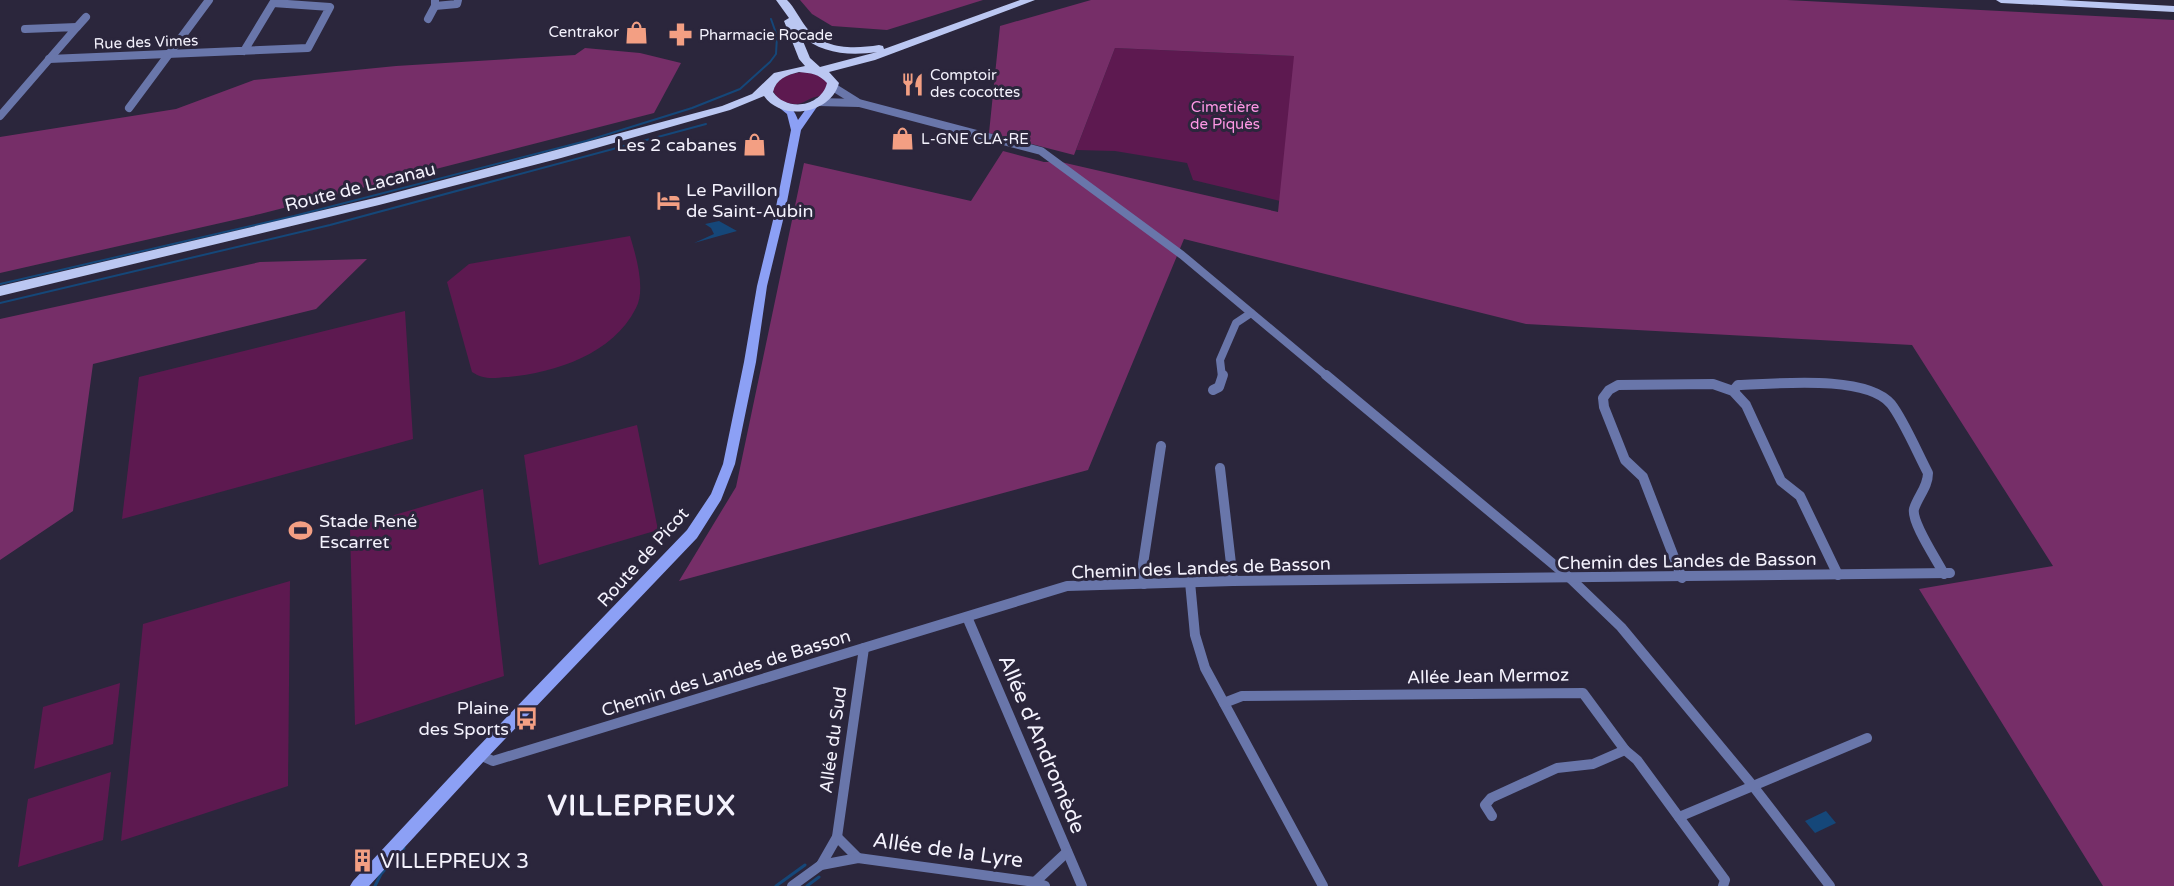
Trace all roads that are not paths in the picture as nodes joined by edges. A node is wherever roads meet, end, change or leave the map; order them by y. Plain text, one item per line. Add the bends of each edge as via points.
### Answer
1 (209, 0) edge
2 (458, 0) edge
3 (779, 0) edge
4 (1030, 0) edge
5 (2001, 0) edge
6 (274, 2) edge
7 (435, 3) edge
8 (2174, 9) edge
9 (87, 17) dead end
10 (428, 19) dead end
11 (77, 27) junction
12 (24, 29) dead end
13 (942, 30) junction
14 (798, 47) junction
15 (244, 51) junction
16 (169, 56) junction
17 (871, 58) junction
18 (49, 59) junction
19 (817, 70) junction
20 (782, 74) junction
21 (833, 85) junction
22 (768, 87) junction
23 (816, 103) junction
24 (859, 103) junction
25 (778, 104) junction
26 (129, 108) dead end
27 (726, 108) junction
28 (0, 116) edge
29 (796, 130) junction
30 (0, 291) edge
31 (1251, 313) junction
32 (1213, 390) dead end
33 (1733, 391) junction
34 (1161, 446) dead end
35 (1220, 468) dead end
36 (1838, 575) junction
37 (1682, 578) junction
38 (1571, 579) junction
39 (1233, 581) junction
40 (1190, 582) junction
41 (1144, 584) junction
42 (967, 617) junction
43 (864, 648) junction
44 (1224, 703) junction
45 (1867, 738) dead end
46 (1625, 750) junction
47 (480, 755) junction
48 (1753, 786) junction
49 (1492, 816) dead end
50 (1679, 817) junction
51 (837, 837) junction
52 (1067, 852) junction
53 (858, 858) junction
54 (821, 865) junction
55 (1040, 884) edge
56 (358, 886) edge
57 (792, 886) edge
58 (1082, 886) edge
59 (1323, 886) edge
60 (1722, 886) edge
61 (1830, 886) edge

1 - 16 street
2 - 7 street via 457,4
3 - 13 main road via 793,10 806,34 825,46 841,50 875,49
3 - 14 main road
4 - 13 main road
5 - 8 main road
6 - 15 street, Rue des Vimes
6 - 15 street, Rue des Vimes via 330,7 307,51
7 - 10 street
9 - 11 street
11 - 12 street
11 - 18 street
13 - 17 main road
14 - 19 main road
14 - 20 main road via 791,66
15 - 16 street, Rue des Vimes
16 - 18 street, Rue des Vimes
16 - 26 street
17 - 19 main road
17 - 21 main road
18 - 28 street
19 - 20 main road via 799,69
19 - 21 main road via 826,74
20 - 22 main road
21 - 23 main road via 829,94
21 - 24 street
22 - 25 main road via 770,98
22 - 27 main road
23 - 24 street
23 - 25 main road via 797,107
23 - 29 main road, Route de Picot
24 - 31 street via 1041,151 1182,255
25 - 27 main road
25 - 29 main road via 791,113
27 - 30 main road, Route de Lacanau via 379,201
29 - 47 main road, Route de Picot via 762,286 736,434 717,496 692,534
31 - 32 street via 1236,322 1220,360 1223,374 1219,387
31 - 38 street
33 - 36 street via 1746,405 1781,481 1800,496
33 - 36 street, Chemin des Landes de Basson via 1738,385 1827,384 1870,391 1890,403 1928,473 1929,479 1912,507 1912,517 1947,574
33 - 37 street via 1713,384 1618,385 1603,398 1625,460 1643,477
34 - 41 street via 1143,564
35 - 39 street
36 - 37 street, Chemin des Landes de Basson
37 - 38 street, Chemin des Landes de Basson
38 - 39 street, Chemin des Landes de Basson
38 - 48 street via 1621,627
39 - 40 street, Chemin des Landes de Basson
40 - 41 street, Chemin des Landes de Basson
40 - 44 street via 1195,635 1205,668
41 - 42 street, Chemin des Landes de Basson via 1067,586
42 - 43 street, Chemin des Landes de Basson
42 - 52 street, Allée d'Andromède
43 - 47 street, Chemin des Landes de Basson via 493,761
43 - 51 street, Allée du Sud
44 - 46 street, Allée Jean Mermoz via 1242,696 1576,692 1583,693
44 - 59 street
45 - 48 street
46 - 49 street via 1593,764 1557,768 1491,798 1485,805
46 - 50 street, Allée Jean Mermoz via 1637,760
47 - 56 main road, Route de Picot
48 - 50 street
48 - 61 street
50 - 60 street, Allée Jean Mermoz via 1725,880
51 - 53 street
51 - 54 street, Allée du Sud
52 - 55 street, Allée de la Lyre
52 - 58 street, Allée d'Andromède
53 - 54 street, Allée de la Lyre
53 - 55 street, Allée de la Lyre
54 - 57 street, Allée de la Lyre

